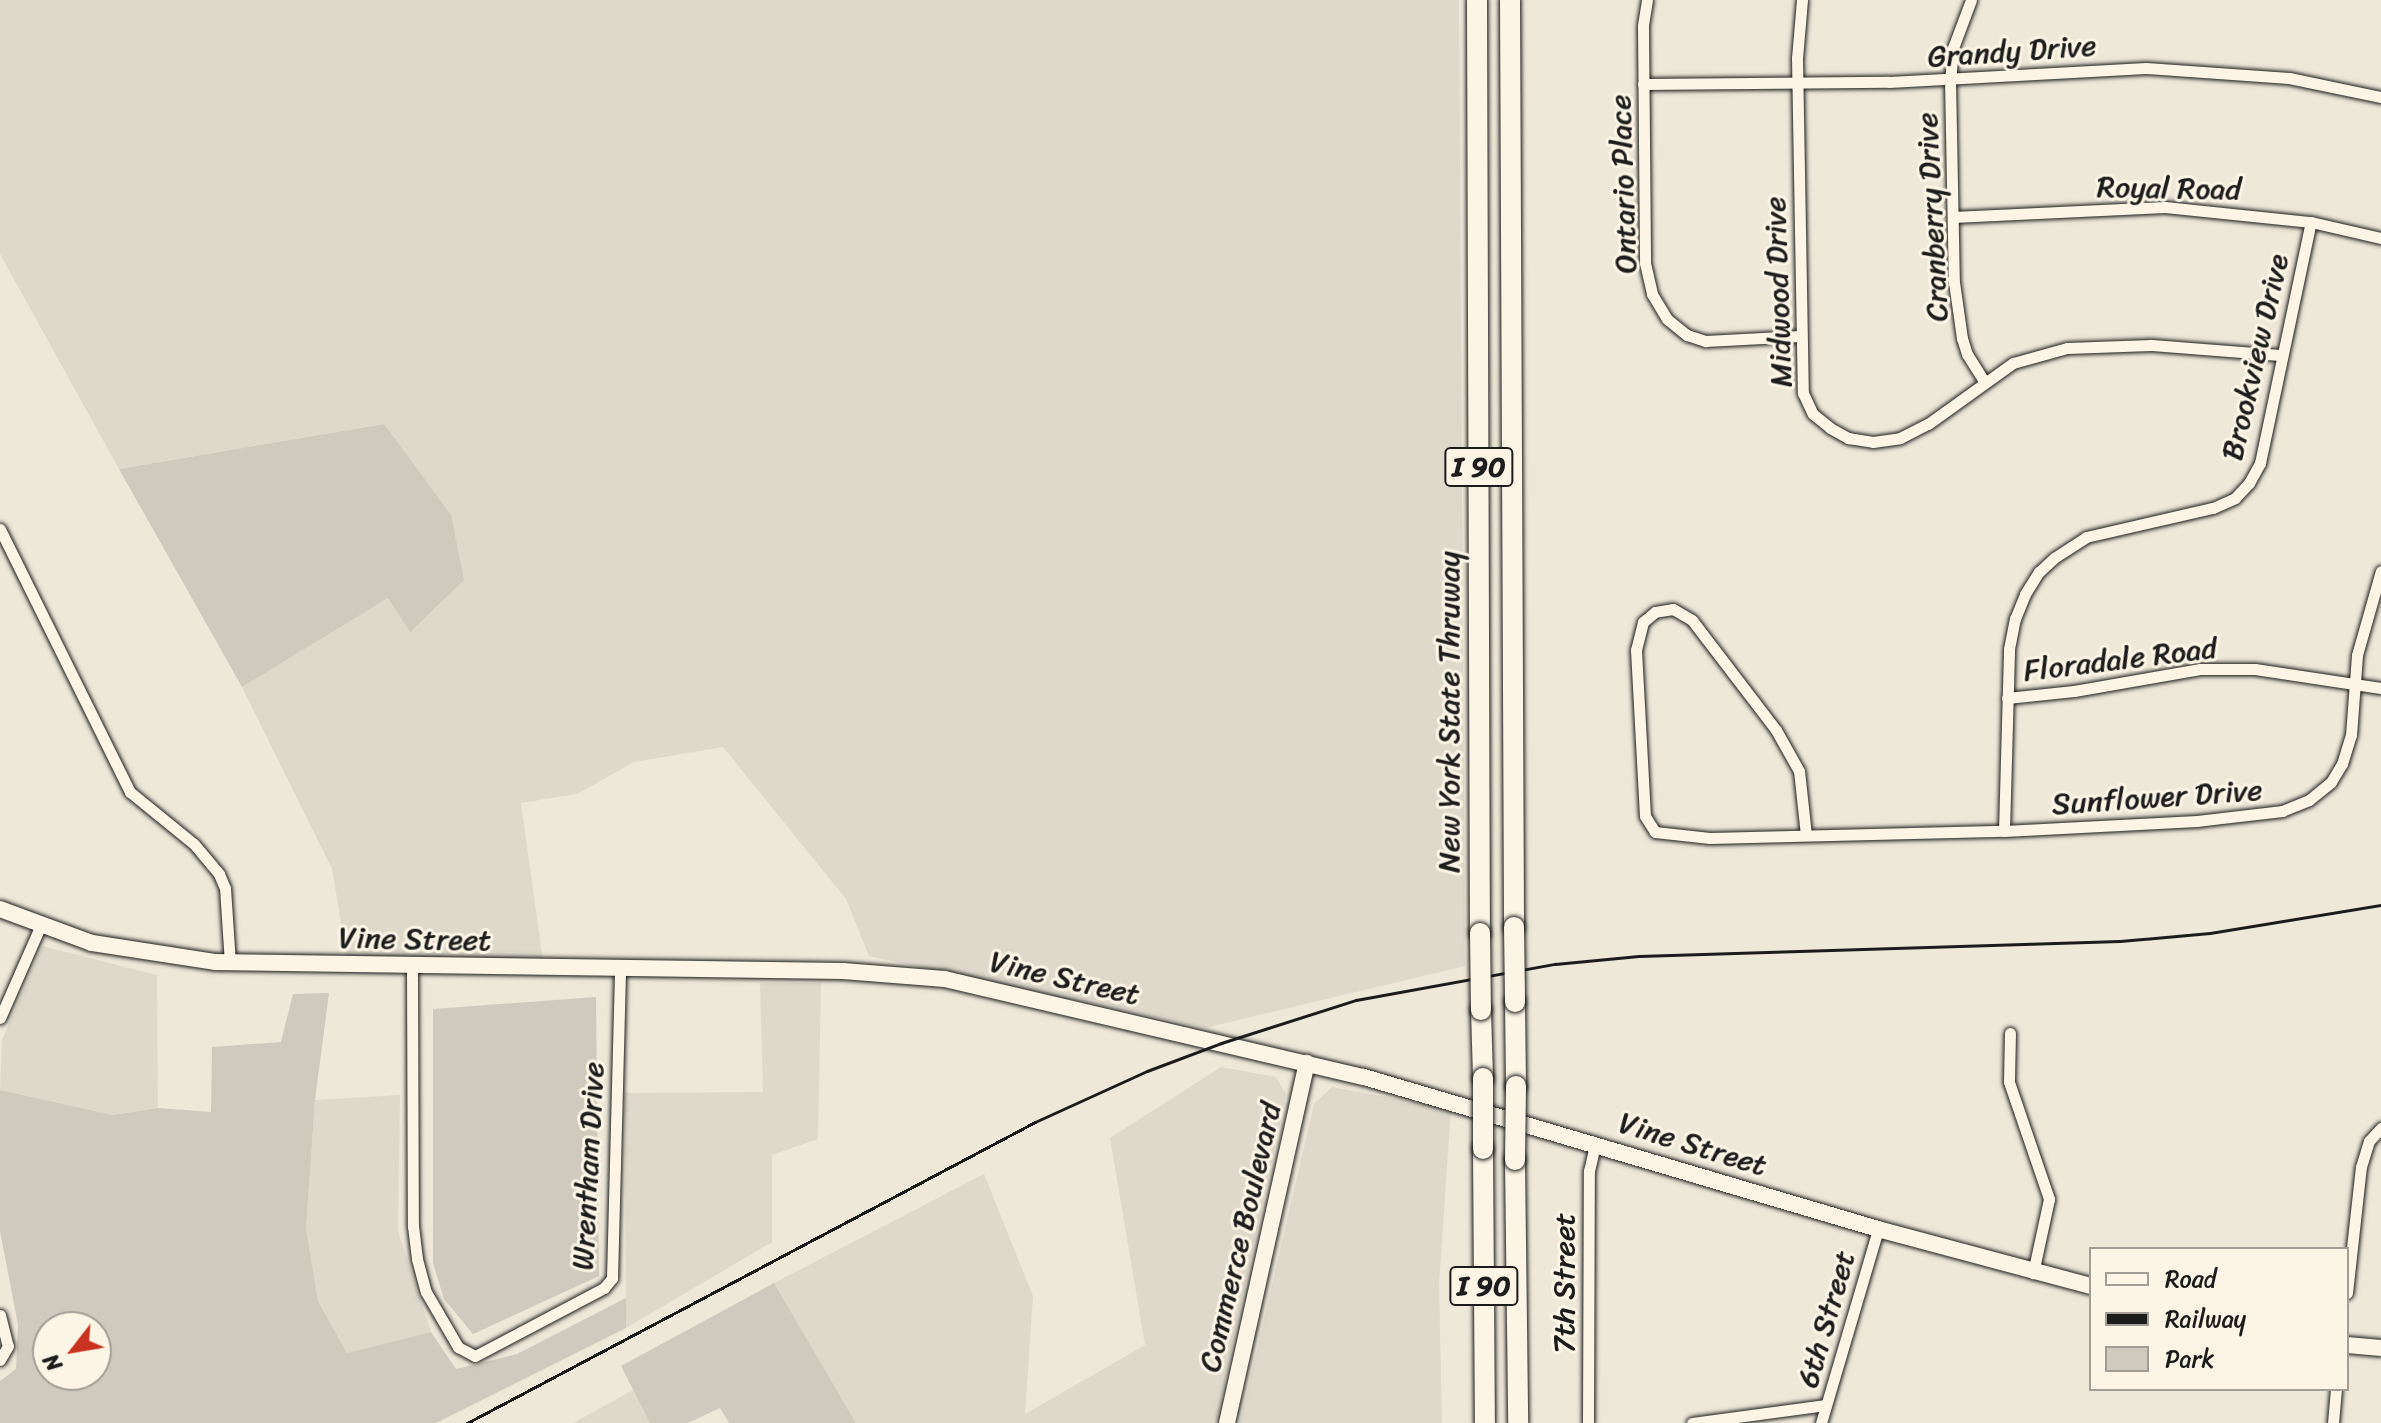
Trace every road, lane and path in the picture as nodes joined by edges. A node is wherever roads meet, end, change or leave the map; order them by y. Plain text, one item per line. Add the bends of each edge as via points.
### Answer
1 (1477, 0) edge
2 (1510, 0) edge
3 (1647, 0) edge
4 (1802, 0) edge
5 (1971, 0) edge
6 (1950, 80) junction
7 (1643, 84) junction
8 (1798, 84) junction
9 (2381, 97) edge
10 (1953, 217) junction
11 (2311, 222) junction
12 (2381, 238) edge
13 (1800, 336) junction
14 (2281, 355) junction
15 (1984, 381) junction
16 (0, 529) edge
17 (2381, 571) edge
18 (2354, 682) junction
19 (2381, 688) edge
20 (2007, 698) junction
21 (2004, 831) junction
22 (1806, 835) junction
23 (0, 909) edge
24 (40, 927) junction
25 (230, 963) junction
26 (412, 968) junction
27 (620, 969) junction
28 (0, 1018) edge
29 (2010, 1033) dead end
30 (1307, 1063) junction
31 (2381, 1128) edge
32 (1595, 1144) junction
33 (1878, 1229) junction
34 (2033, 1273) junction
35 (2349, 1273) edge
36 (2089, 1286) edge
37 (0, 1315) edge
38 (2349, 1345) edge
39 (2381, 1348) edge
40 (0, 1360) edge
41 (2336, 1391) edge
42 (1826, 1405) junction
43 (1227, 1423) edge
44 (1485, 1423) edge
45 (1518, 1423) edge
46 (1588, 1423) edge
47 (1692, 1423) edge
48 (1821, 1423) edge
49 (2333, 1423) edge

1 - 44 highway, New York State Thruway / I 90, bridge
2 - 45 highway, I 90, bridge
3 - 7 street, Ontario Place
4 - 8 street, Midwood Drive
5 - 6 street, Cranberry Drive via 1953,48
6 - 8 street, Grandy Drive
6 - 9 street, Grandy Drive via 2185,69 2289,78
6 - 10 street, Cranberry Drive
7 - 8 street, Grandy Drive
7 - 13 street, Ontario Place via 1645,263 1652,294 1667,319 1687,335 1706,341
8 - 13 street, Midwood Drive
10 - 11 street, Royal Road via 2165,207
10 - 15 street, Cranberry Drive via 1962,338
11 - 12 street, Royal Road
11 - 14 street, Brookview Drive
13 - 15 street, Midwood Drive via 1806,401 1813,414 1848,438 1900,438 1928,424
14 - 15 street, Midwood Drive via 2151,345 2067,348 2013,363
14 - 20 street, Brookview Drive via 2260,463 2249,483 2235,498 2213,508 2086,537 2054,558 2039,572 2015,619
16 - 25 street via 130,792 194,844 219,874 225,888
17 - 18 street, Sunflower Drive
18 - 19 street, Floradale Road
18 - 20 street, Floradale Road via 2255,669 2200,669
18 - 21 street, Sunflower Drive via 2351,735 2342,764 2331,782 2309,800 2254,816
20 - 21 street, Brookview Drive
21 - 22 street, Sunflower Drive
22 - 22 street, Sunflower Drive via 1670,837 1648,823 1636,650 1643,622 1655,612 1673,609 1692,620 1776,730 1799,771
23 - 24 street, Vine Street
24 - 25 street, Vine Street via 130,951
24 - 28 street
25 - 26 street, Vine Street
26 - 27 street, Vine Street
26 - 27 street, Wrentham Drive via 417,1259 426,1292 452,1337 467,1355 475,1356 604,1288 612,1278
27 - 30 street, Vine Street via 843,971 945,979
29 - 34 street via 2009,1082 2049,1199
30 - 32 street, Vine Street
30 - 43 street, Commerce Boulevard
31 - 35 street via 2369,1141 2358,1183
32 - 33 street, Vine Street
32 - 46 street, 7th Street via 1589,1171
33 - 34 street, Vine Street
33 - 42 street, 6th Street
34 - 36 street, Vine Street
37 - 40 street via 8,1346
38 - 39 street
41 - 49 street
42 - 47 street
42 - 48 street, 6th Street

